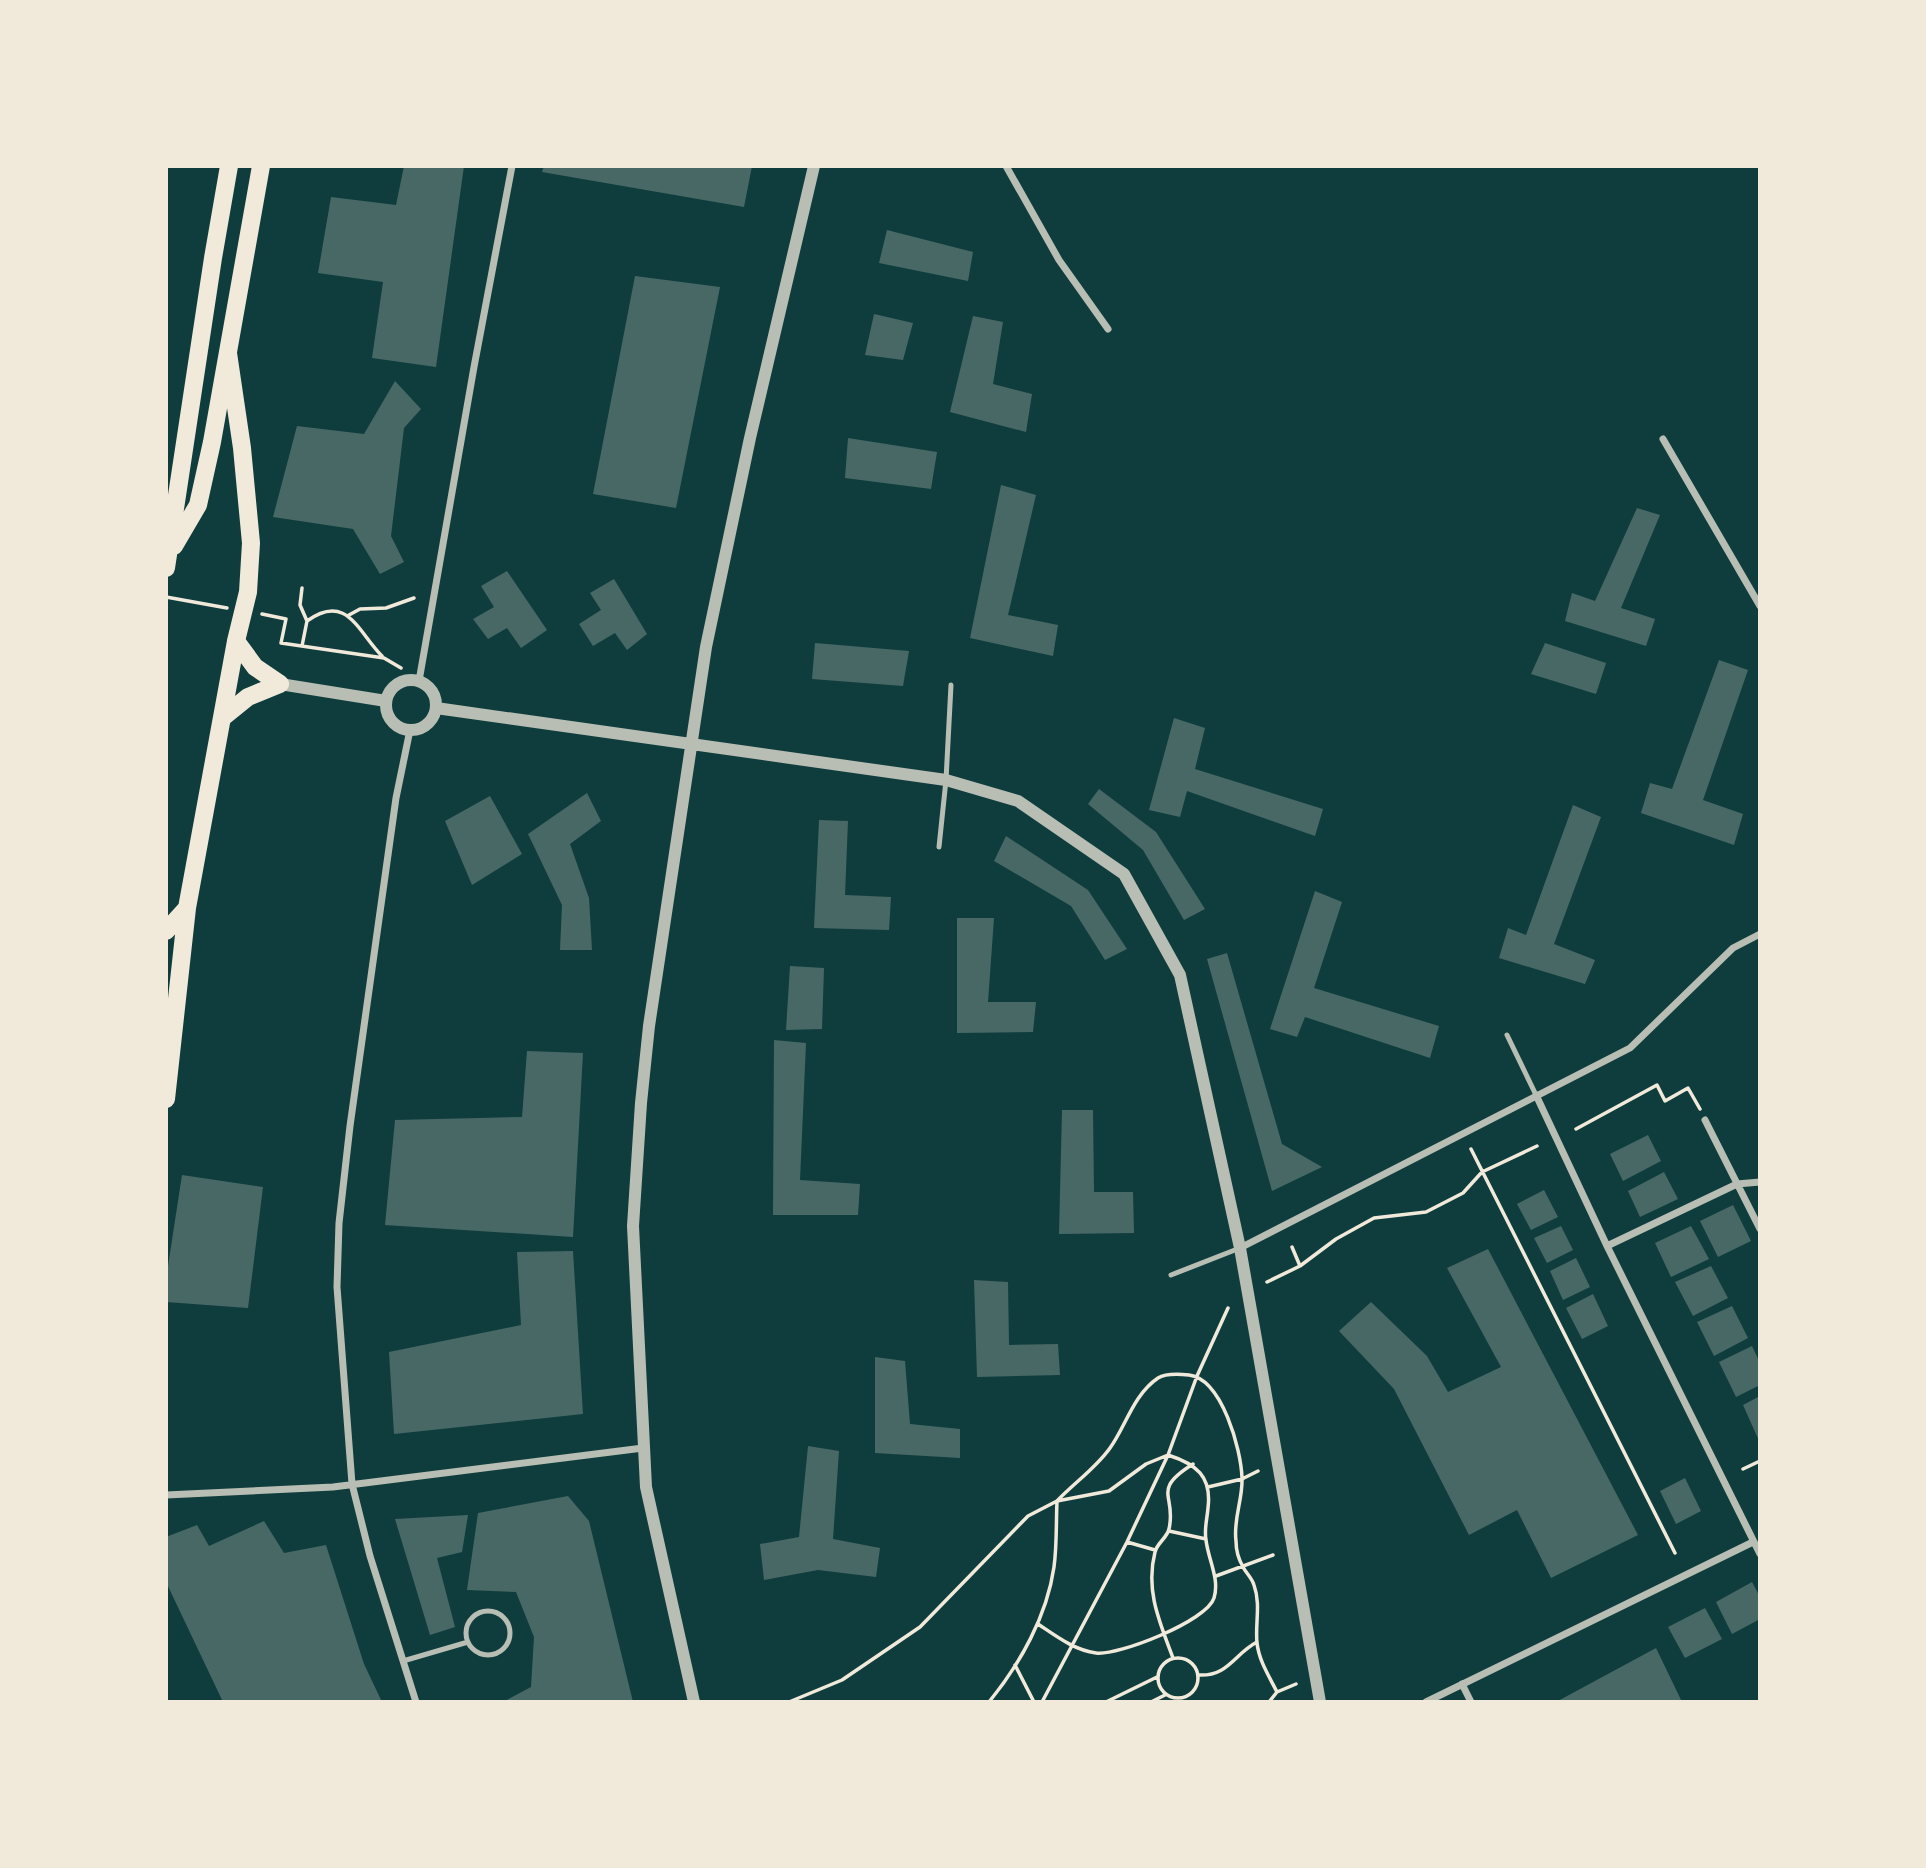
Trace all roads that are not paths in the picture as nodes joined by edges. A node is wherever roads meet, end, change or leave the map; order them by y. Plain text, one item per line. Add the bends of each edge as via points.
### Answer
1 (229, 166) edge
2 (261, 166) edge
3 (512, 166) edge
4 (814, 166) edge
5 (1006, 166) edge
6 (1108, 329) dead end
7 (228, 354) junction
8 (1663, 439) dead end
9 (167, 561) edge
10 (1760, 606) edge
11 (236, 641) junction
12 (419, 681) junction
13 (281, 684) junction
14 (951, 685) dead end
15 (386, 701) junction
16 (436, 708) junction
17 (222, 718) junction
18 (410, 730) junction
19 (691, 744) junction
20 (946, 780) junction
21 (939, 847) dead end
22 (187, 908) junction
23 (166, 931) edge
24 (1760, 934) edge
25 (1507, 1035) dead end
26 (1536, 1095) junction
27 (166, 1099) edge
28 (1705, 1120) road end
29 (1760, 1182) edge
30 (1737, 1184) junction
31 (1760, 1230) edge
32 (1607, 1246) junction
33 (1240, 1248) junction
34 (1171, 1275) dead end
35 (643, 1448) junction
36 (352, 1484) junction
37 (166, 1495) edge
38 (1753, 1542) junction
39 (1760, 1554) edge
40 (468, 1642) junction
41 (403, 1661) junction
42 (1462, 1684) junction
43 (416, 1702) edge
44 (694, 1702) edge
45 (1320, 1702) edge
46 (1426, 1702) edge
47 (1471, 1702) edge

1 - 9 highway
2 - 7 highway
3 - 12 street
4 - 19 street via 750,438 706,647
5 - 6 street via 1059,260
7 - 9 highway via 198,505
7 - 11 highway via 251,543 248,592
8 - 10 street
11 - 13 highway via 255,667
11 - 17 highway
12 - 15 street via 402,681
12 - 16 street via 433,692
13 - 15 street
13 - 17 highway via 248,697
14 - 20 lane
15 - 18 street via 389,717 401,729
16 - 18 street via 430,722
16 - 19 street
17 - 22 highway
18 - 36 street via 384,881 339,1223 337,1287
19 - 20 street
19 - 35 street via 649,1026 632,1226
20 - 21 lane
20 - 33 street via 1018,801 1124,874 1180,975
22 - 23 highway
22 - 27 highway
24 - 26 street via 1734,948 1630,1048
25 - 26 lane
26 - 32 street
26 - 33 street
28 - 30 street
29 - 30 street
30 - 31 street
30 - 32 street
32 - 38 street
33 - 34 lane
33 - 45 street
35 - 36 street
35 - 44 street via 646,1487
36 - 37 street
36 - 41 street
38 - 39 street
38 - 42 street
40 - 40 lane via 478,1652 500,1652 509,1641 509,1626 500,1615 480,1612 467,1628
40 - 41 lane
41 - 43 street
42 - 46 street
42 - 47 street

